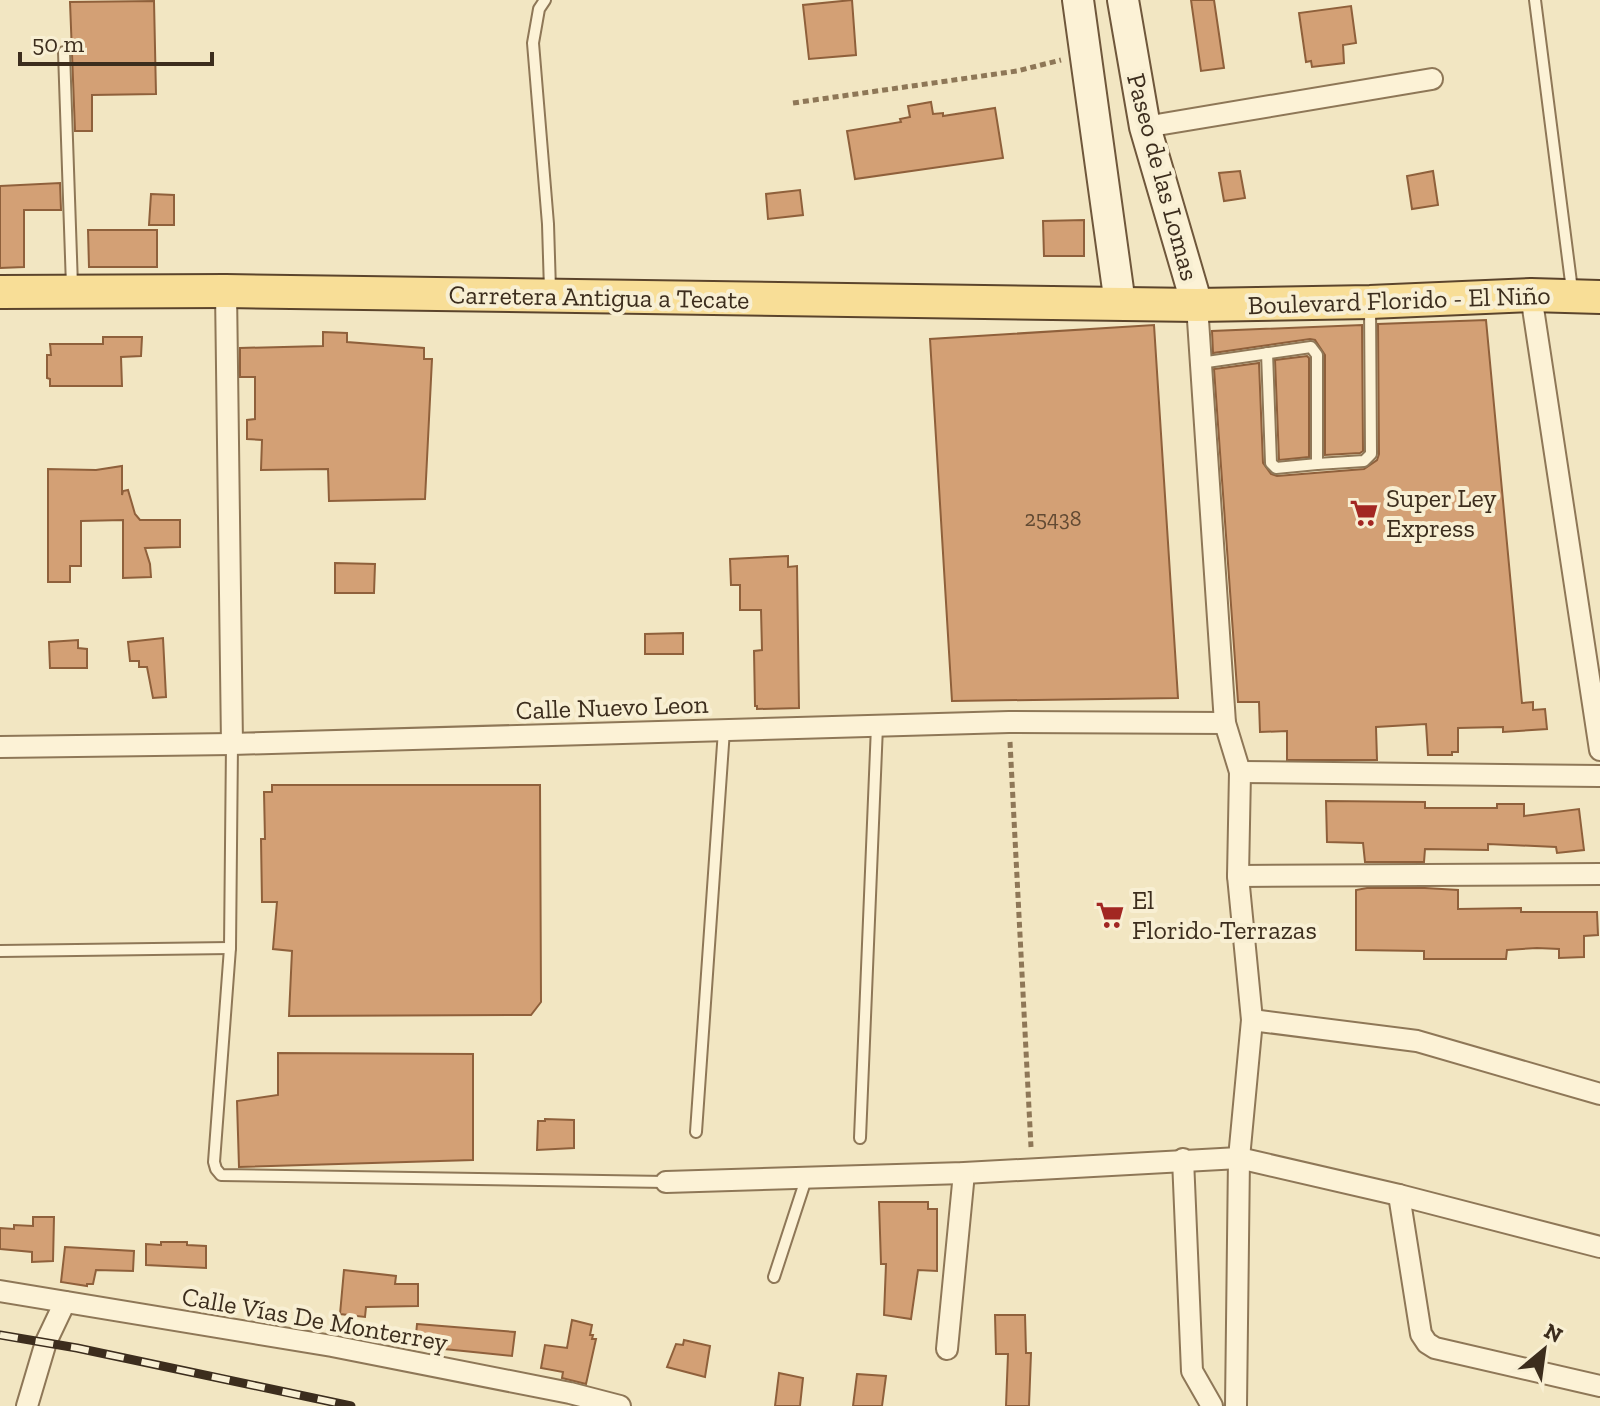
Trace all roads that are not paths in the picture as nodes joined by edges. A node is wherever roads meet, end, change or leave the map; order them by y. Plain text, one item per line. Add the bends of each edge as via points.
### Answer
1 (545, 0) edge
2 (1535, 0) edge
3 (1124, 8) edge
4 (1079, 10) edge
5 (64, 52) dead end
6 (1432, 79) dead end
7 (1145, 127) junction
8 (226, 291) junction
9 (0, 292) edge
10 (72, 292) junction
11 (1531, 295) junction
12 (550, 296) junction
13 (1586, 297) edge
14 (1370, 302) junction
15 (1120, 304) junction
16 (1197, 305) junction
17 (1267, 353) junction
18 (1200, 363) junction
19 (1317, 464) junction
20 (1225, 723) junction
21 (877, 726) junction
22 (724, 730) junction
23 (232, 744) junction
24 (0, 747) edge
25 (1600, 750) edge
26 (1240, 772) junction
27 (1600, 776) edge
28 (1600, 874) edge
29 (1238, 876) junction
30 (230, 948) junction
31 (0, 951) edge
32 (1252, 1020) junction
33 (1600, 1094) edge
34 (696, 1132) dead end
35 (860, 1138) dead end
36 (1239, 1158) junction
37 (1183, 1159) junction
38 (964, 1173) junction
39 (806, 1179) junction
40 (666, 1182) joint
41 (1399, 1195) junction
42 (1600, 1247) edge
43 (774, 1277) dead end
44 (0, 1291) edge
45 (65, 1302) junction
46 (947, 1349) dead end
47 (1600, 1386) edge
48 (27, 1406) edge
49 (620, 1406) edge
50 (1212, 1406) edge
51 (1236, 1406) edge

1 - 12 lane via 533,43
2 - 13 lane
3 - 4 main road
3 - 7 main road, Paseo de las Lomas
4 - 15 main road, Paseo de las Lomas
5 - 10 lane
6 - 7 street
7 - 16 main road, Paseo de las Lomas
8 - 10 main road, Carretera Antigua a Tecate
8 - 12 main road, Carretera Antigua a Tecate
8 - 23 street
9 - 10 main road, Carretera Antigua a Tecate
11 - 13 main road, Boulevard Florido - El Niño
11 - 14 main road, Boulevard Florido - El Niño
11 - 25 street
12 - 15 main road, Carretera Antigua a Tecate
14 - 16 main road, Boulevard Florido - El Niño
14 - 19 lane via 1371,454 1364,461
15 - 16 main road, Carretera Antigua a Tecate
16 - 18 street
17 - 18 lane
17 - 19 lane via 1271,463 1276,468
17 - 19 lane via 1311,347 1317,355
18 - 20 street
20 - 21 street, Calle Nuevo Leon
20 - 26 street
21 - 22 street, Calle Nuevo Leon
21 - 35 lane
22 - 23 street, Calle Nuevo Leon
22 - 34 lane
23 - 24 street, Calle Nuevo Leon
23 - 30 lane
26 - 27 street
26 - 29 street
28 - 29 street
29 - 32 street
30 - 31 lane
30 - 40 lane via 214,1162 221,1175
32 - 33 street via 1417,1041
32 - 36 street
36 - 37 street
36 - 41 street
36 - 51 street
37 - 38 street
37 - 50 street via 1192,1371
38 - 39 street
38 - 46 street
39 - 40 street
39 - 43 lane
41 - 42 street
41 - 47 street via 1421,1334 1427,1343
44 - 45 street, Calle Vías De Monterrey
45 - 48 street via 46,1342
45 - 49 street, Calle Vías De Monterrey via 332,1346

